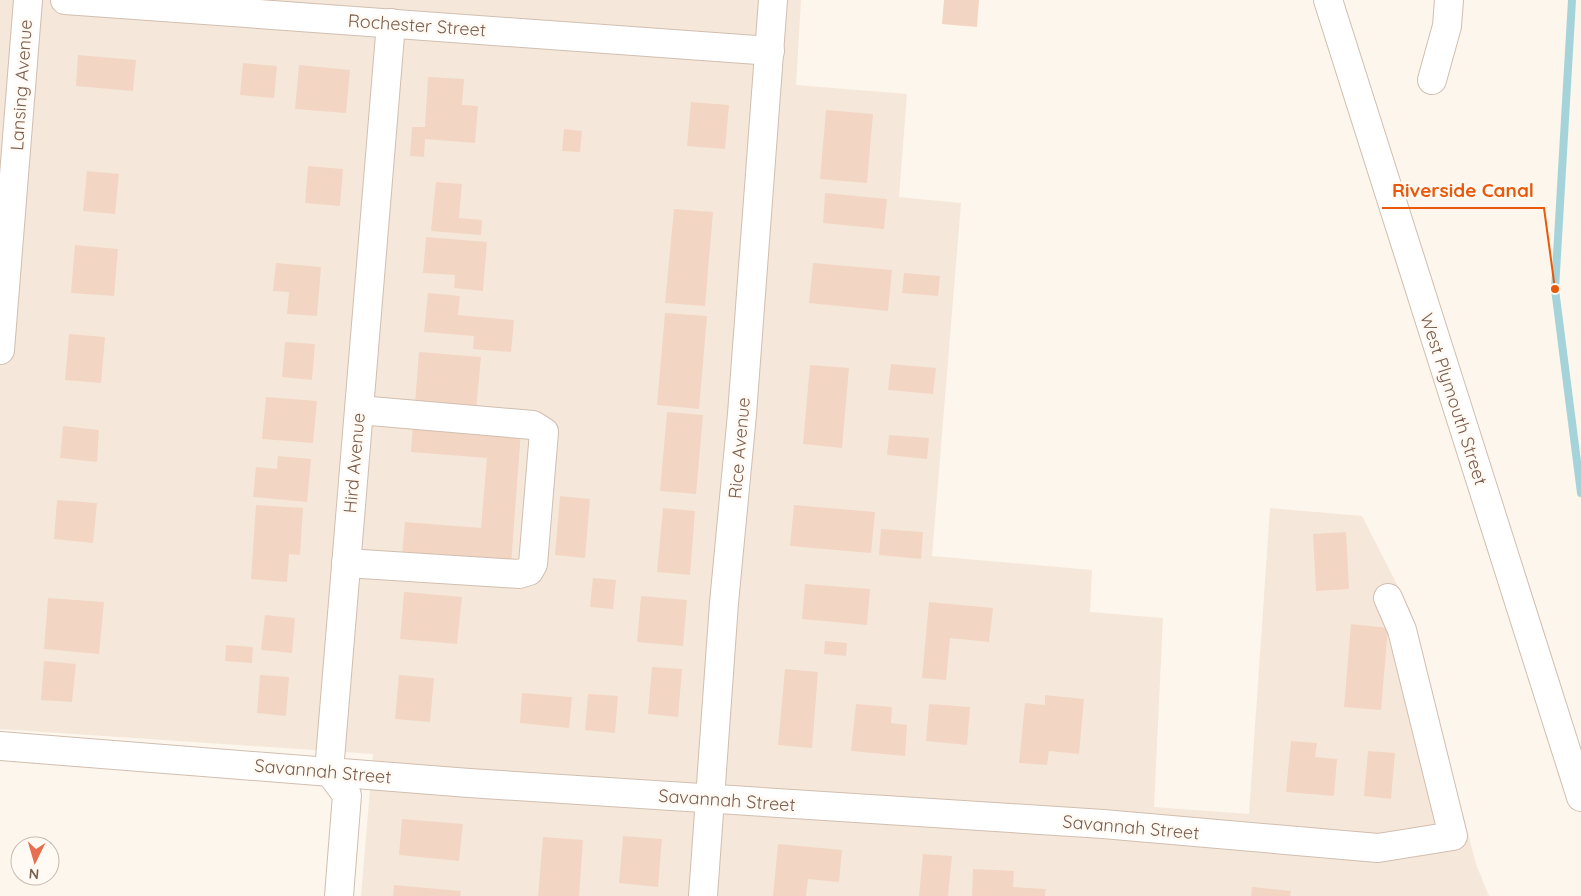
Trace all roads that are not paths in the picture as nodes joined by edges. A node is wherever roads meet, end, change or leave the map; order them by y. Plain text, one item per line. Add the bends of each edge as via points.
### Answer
1 (28, 0) edge
2 (65, 0) edge
3 (773, 0) edge
4 (1328, 0) edge
5 (1449, 0) edge
6 (391, 23) junction
7 (770, 51) junction
8 (1432, 80) dead end
9 (0, 350) edge
10 (359, 410) junction
11 (346, 562) junction
12 (1388, 598) dead end
13 (0, 746) edge
14 (329, 771) junction
15 (1581, 797) edge
16 (710, 798) junction
17 (339, 896) edge
18 (703, 896) edge

1 - 9 street, Lansing Avenue
2 - 6 street, Rochester Street
3 - 7 street, Rice Avenue
4 - 15 street, West Plymouth Street
5 - 8 street via 1447,26
6 - 7 street, Rochester Street
6 - 10 street, Hird Avenue
7 - 16 street, Rice Avenue
10 - 11 street, Hird Avenue
10 - 11 street via 533,425 544,432 544,442 533,564 529,571 519,574
11 - 14 street, Hird Avenue
12 - 16 street, Savannah Street via 1402,630 1453,836 1378,848 1093,824
13 - 14 street, Savannah Street
14 - 16 street, Savannah Street
14 - 17 street via 347,795
16 - 18 street, Rice Avenue

